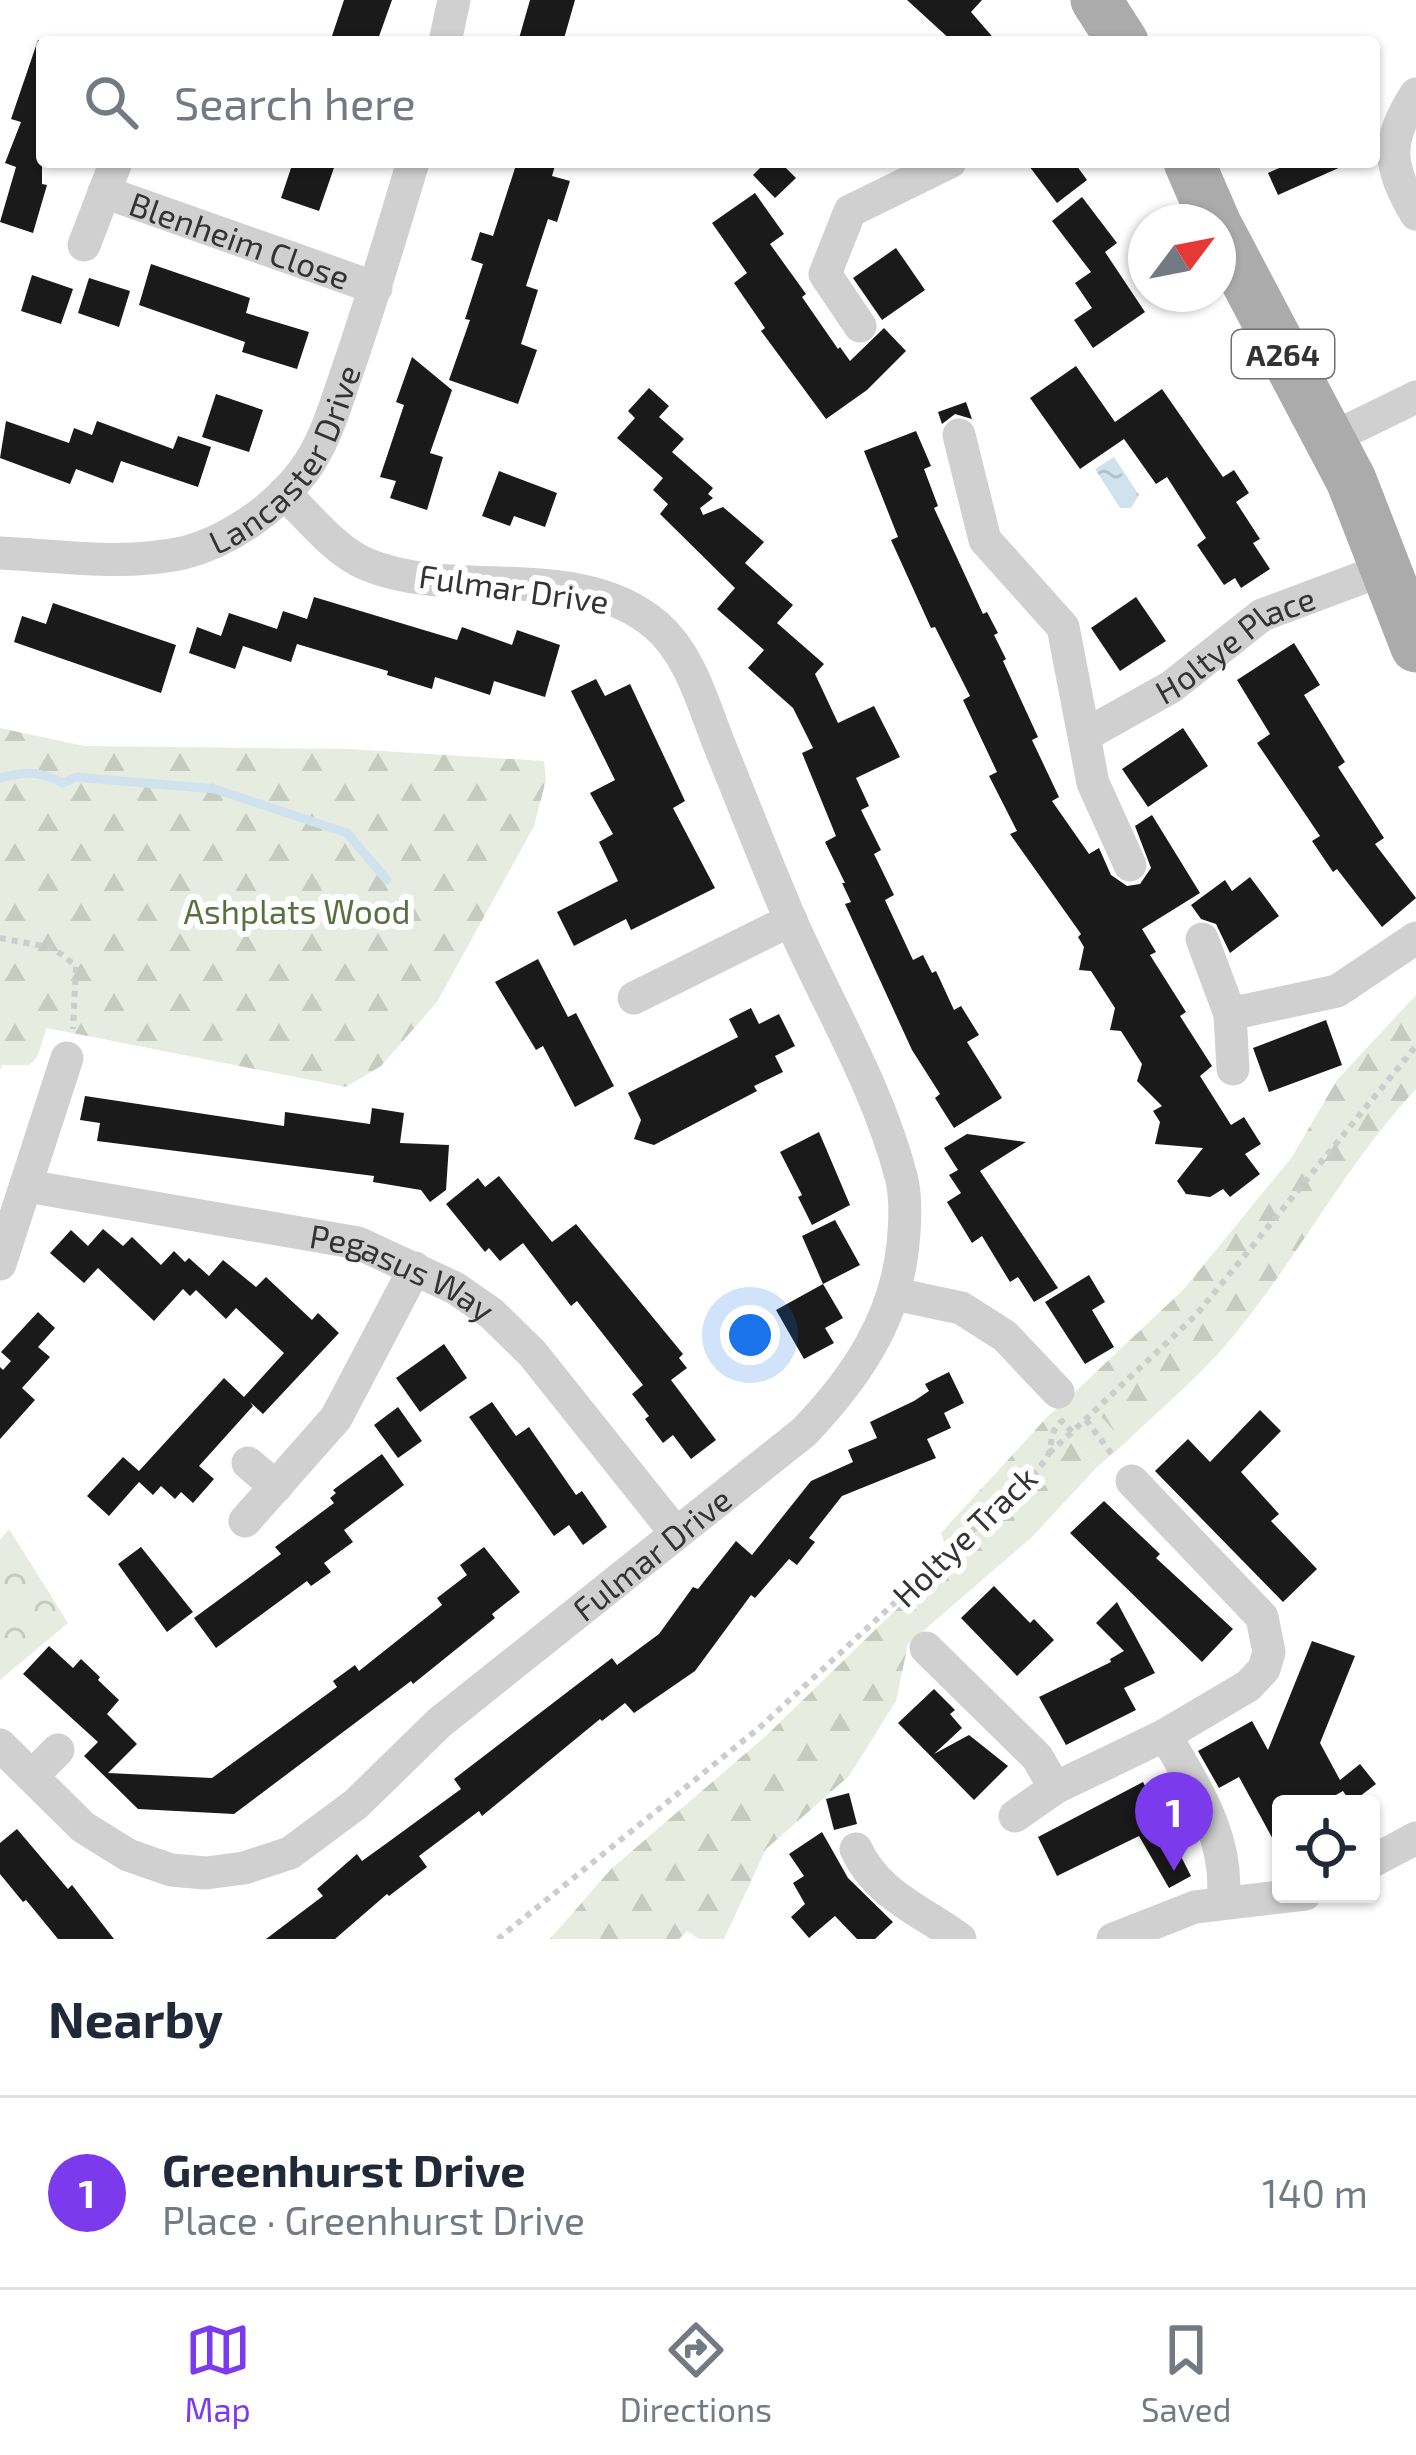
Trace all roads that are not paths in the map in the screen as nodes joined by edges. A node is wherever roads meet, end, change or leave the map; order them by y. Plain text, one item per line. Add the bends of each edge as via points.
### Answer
1 (454, 0) edge
2 (446, 36) edge
3 (1416, 94) edge
4 (411, 168) edge
5 (938, 168) edge
6 (1192, 168) edge
7 (110, 177) edge
8 (1208, 204) edge
9 (1416, 214) edge
10 (84, 245) dead end
11 (1236, 261) edge
12 (376, 289) junction
13 (860, 326) dead end
14 (1416, 397) edge
15 (958, 435) dead end
16 (1330, 439) junction
17 (284, 493) junction
18 (0, 553) edge
19 (1388, 568) junction
20 (1416, 647) edge
21 (1087, 734) junction
22 (1130, 865) dead end
23 (790, 920) junction
24 (1416, 938) edge
25 (1202, 939) dead end
26 (634, 998) dead end
27 (1231, 1014) junction
28 (67, 1058) road end
29 (1233, 1069) dead end
30 (27, 1186) junction
31 (0, 1264) edge
32 (415, 1268) junction
33 (895, 1294) junction
34 (1058, 1392) road end
35 (248, 1463) dead end
36 (1132, 1481) road end
37 (276, 1487) junction
38 (245, 1521) dead end
39 (675, 1532) junction
40 (926, 1648) dead end
41 (1165, 1735) junction
42 (0, 1745) edge
43 (58, 1750) dead end
44 (33, 1775) junction
45 (1055, 1788) junction
46 (1015, 1816) dead end
47 (1416, 1838) edge
48 (856, 1849) dead end
49 (1380, 1857) edge
50 (1272, 1897) edge
51 (1223, 1901) junction
52 (960, 1939) edge
53 (1113, 1939) edge

1 - 2 street
3 - 9 street via 1391,151
4 - 12 street, Lancaster Drive
5 - 13 street via 850,211 825,274
6 - 8 main road, A264
7 - 10 street, Blenheim Close
7 - 12 street, Blenheim Close
11 - 16 main road, A264
12 - 17 street, Lancaster Drive via 326,432
14 - 16 street
15 - 21 street via 985,540 1064,627
16 - 19 main road, A264
17 - 18 street, Lancaster Drive via 225,536 186,552 133,560
17 - 23 street, Fulmar Drive via 365,564 578,591 622,602 659,627 688,667
19 - 20 main road, A264
19 - 21 street, Holtye Place via 1262,615 1172,687
21 - 22 street via 1093,783
23 - 26 street
23 - 33 street, Fulmar Drive via 879,1107 903,1185
24 - 27 street via 1337,991
25 - 27 street
27 - 29 street
28 - 30 street
30 - 31 street
30 - 32 street, Pegasus Way via 358,1243
32 - 37 street via 336,1418
32 - 39 street, Pegasus Way via 491,1313 532,1353
33 - 34 street via 961,1308 1005,1336
33 - 39 street, Fulmar Drive via 839,1396 754,1476
35 - 37 street
36 - 41 street via 1247,1599 1268,1636 1264,1669 1248,1686
37 - 38 street
39 - 44 street, Fulmar Drive via 290,1853 244,1868 171,1870 83,1827
40 - 45 street via 1037,1757
41 - 45 street
41 - 51 street via 1219,1838
42 - 44 street, Fulmar Drive
43 - 44 street
45 - 46 street
47 - 49 street
48 - 52 street via 880,1886
50 - 51 street
51 - 53 street

